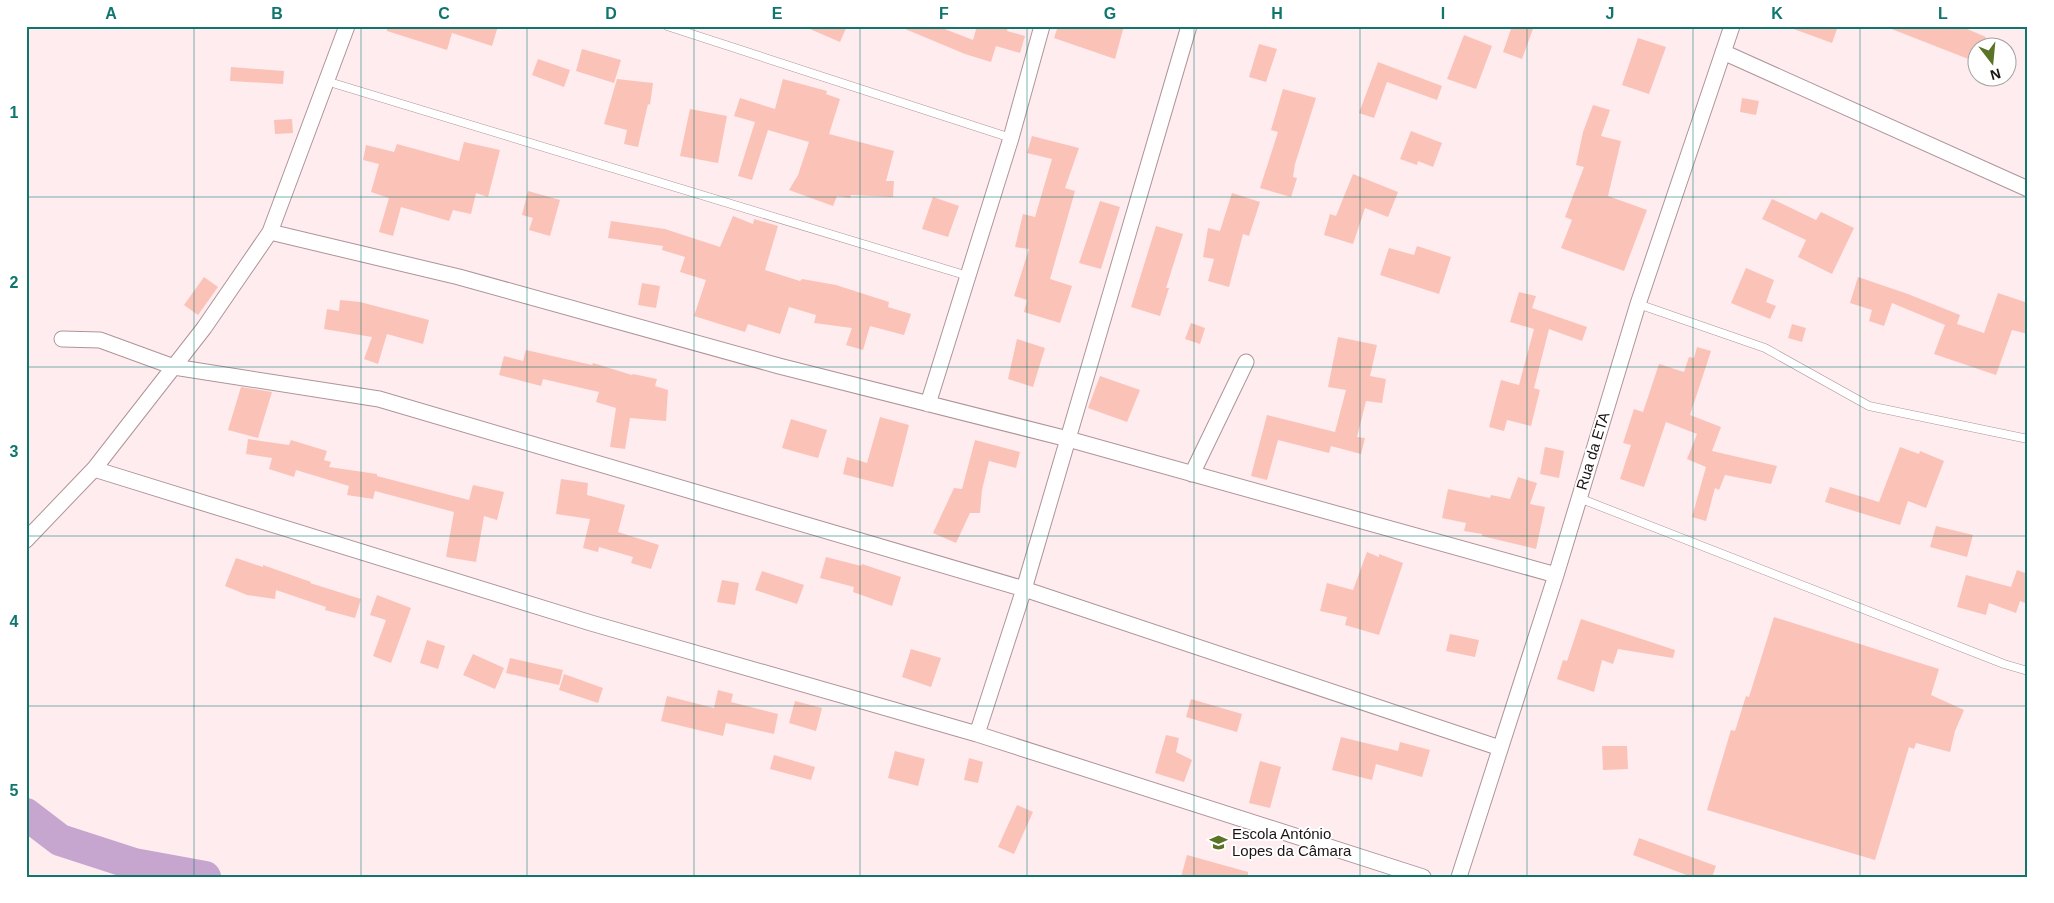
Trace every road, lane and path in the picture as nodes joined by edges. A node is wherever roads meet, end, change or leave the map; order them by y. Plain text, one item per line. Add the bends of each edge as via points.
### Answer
1 (347, 26) edge
2 (667, 26) edge
3 (1042, 26) edge
4 (1189, 26) edge
5 (1732, 26) edge
6 (1723, 52) junction
7 (326, 81) junction
8 (1010, 138) junction
9 (2028, 189) edge
10 (270, 232) junction
11 (968, 276) junction
12 (1638, 304) junction
13 (62, 339) dead end
14 (1246, 362) dead end
15 (174, 367) junction
16 (928, 404) junction
17 (2028, 439) edge
18 (1068, 440) junction
19 (94, 470) junction
20 (1192, 474) junction
21 (1579, 498) junction
22 (29, 532) edge
23 (1556, 575) junction
24 (1024, 589) junction
25 (2028, 671) edge
26 (977, 734) junction
27 (1500, 748) junction
28 (1423, 877) edge
29 (1459, 877) edge

1 - 7 street
2 - 8 lane
3 - 8 street
4 - 18 street
5 - 6 street, Rua da ETA
6 - 9 street
6 - 12 street, Rua da ETA
7 - 10 street
7 - 11 lane
8 - 11 street
10 - 15 street
10 - 16 street via 458,276
11 - 16 street
12 - 17 lane via 1765,348 1869,406
12 - 21 street, Rua da ETA
13 - 15 street via 100,340
14 - 20 street
15 - 19 street
15 - 24 street via 379,399
16 - 18 street
18 - 20 street
18 - 24 street
19 - 22 street
19 - 26 street via 591,624
20 - 23 street
21 - 23 street, Rua da ETA
21 - 25 lane
23 - 27 street, Rua da ETA
24 - 26 street
24 - 27 street
26 - 28 street
27 - 29 street, Rua da ETA

